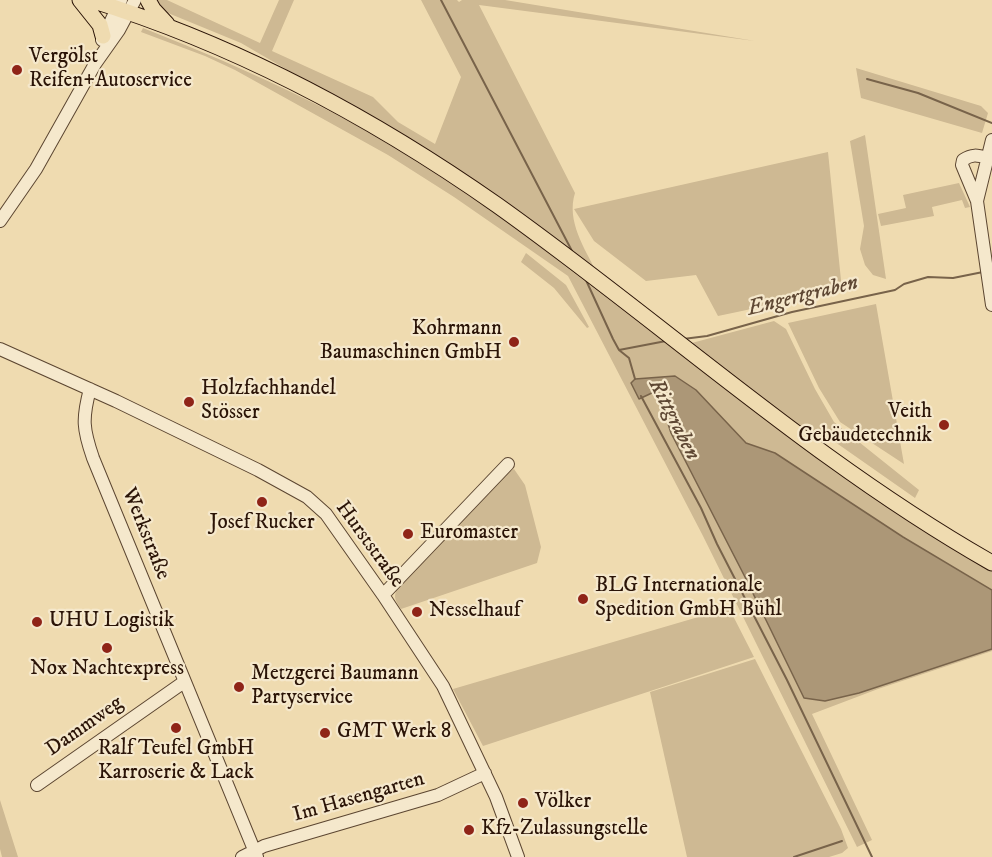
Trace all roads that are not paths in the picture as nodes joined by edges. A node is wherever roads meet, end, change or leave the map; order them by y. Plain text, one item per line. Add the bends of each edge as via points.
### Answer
1 (80, 0) edge
2 (91, 0) edge
3 (148, 0) edge
4 (125, 5) edge
5 (171, 28) junction
6 (103, 36) junction
7 (95, 64) junction
8 (992, 140) edge
9 (987, 159) junction
10 (977, 201) junction
11 (0, 221) edge
12 (992, 305) edge
13 (0, 349) edge
14 (90, 390) junction
15 (508, 464) dead end
16 (992, 563) edge
17 (383, 595) junction
18 (184, 682) junction
19 (484, 773) junction
20 (37, 785) dead end
21 (256, 854) edge
22 (243, 857) edge
23 (518, 857) edge

1 - 6 main road via 100,25
2 - 4 main road
3 - 5 main road
4 - 5 main road
4 - 6 street
4 - 7 street via 119,30
5 - 16 main road via 238,56 402,143 552,246 824,455 906,512
6 - 7 street
7 - 11 street via 36,169
8 - 9 street
9 - 10 street
9 - 10 street via 977,155 963,160
10 - 12 street
13 - 14 street, Hurststraße
14 - 17 street, Hurststraße via 307,497 326,514
14 - 18 street, Werkstraße via 83,418 89,447
15 - 17 street
17 - 19 street, Hurststraße via 443,686
18 - 20 street, Dammweg
18 - 21 street, Werkstraße
19 - 21 street, Im Hasengarten via 438,795 304,834
19 - 23 street, Hurststraße
21 - 22 street, Im Hasengarten

